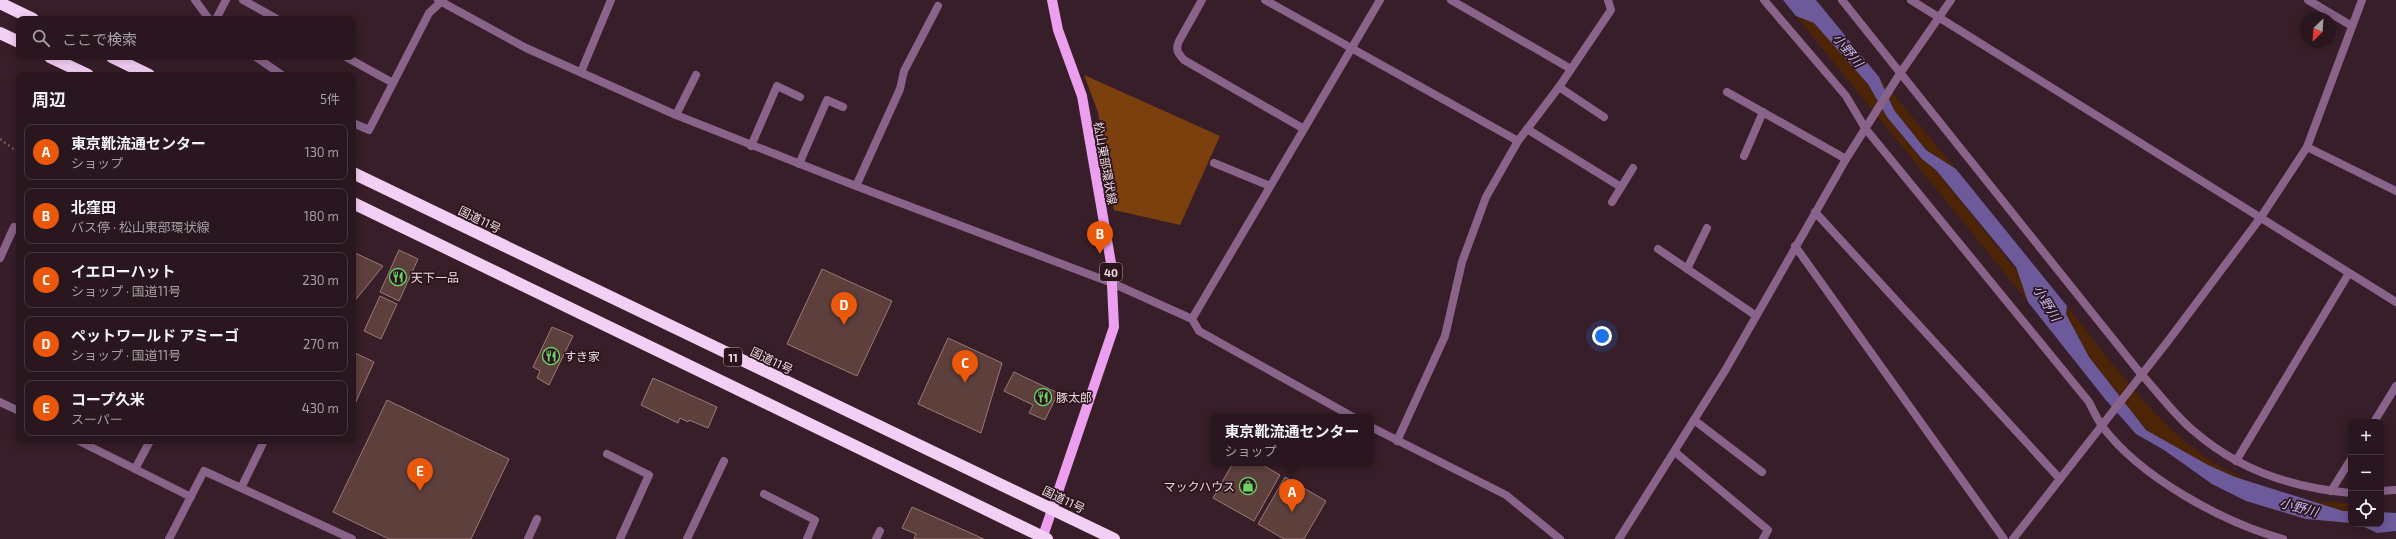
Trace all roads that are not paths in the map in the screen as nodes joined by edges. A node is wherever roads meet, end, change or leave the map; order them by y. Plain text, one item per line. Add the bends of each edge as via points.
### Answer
1 (194, 0) edge
2 (226, 0) edge
3 (243, 0) edge
4 (611, 0) edge
5 (1052, 0) edge
6 (1202, 0) edge
7 (1265, 0) edge
8 (1380, 0) edge
9 (1452, 0) edge
10 (1608, 0) edge
11 (1764, 0) edge
12 (1842, 0) edge
13 (1911, 0) edge
14 (1950, 0) edge
15 (2308, 0) edge
16 (2362, 0) edge
17 (441, 1) edge
18 (0, 3) edge
19 (938, 6) dead end
20 (27, 16) edge
21 (207, 16) edge
22 (218, 16) edge
23 (272, 16) edge
24 (1937, 16) junction
25 (2352, 26) junction
26 (0, 33) edge
27 (16, 41) edge
28 (1351, 50) junction
29 (56, 60) edge
30 (118, 60) edge
31 (260, 60) edge
32 (351, 60) edge
33 (1571, 69) junction
34 (82, 72) edge
35 (143, 72) edge
36 (278, 72) edge
37 (581, 72) junction
38 (1901, 72) junction
39 (696, 75) dead end
40 (393, 83) junction
41 (1559, 87) junction
42 (1727, 92) dead end
43 (800, 97) dead end
44 (843, 107) dead end
45 (1763, 112) junction
46 (676, 115) junction
47 (1604, 117) dead end
48 (356, 124) edge
49 (1867, 125) junction
50 (1304, 129) junction
51 (1527, 129) junction
52 (1518, 141) junction
53 (751, 146) junction
54 (2307, 147) junction
55 (1744, 156) dead end
56 (1846, 159) junction
57 (1214, 163) dead end
58 (800, 164) junction
59 (1633, 168) dead end
60 (356, 174) edge
61 (856, 186) junction
62 (1270, 186) junction
63 (1621, 187) junction
64 (2396, 192) edge
65 (1612, 202) dead end
66 (356, 204) edge
67 (1815, 212) junction
68 (2261, 217) junction
69 (14, 227) dead end
70 (1707, 228) dead end
71 (1795, 246) junction
72 (1658, 249) dead end
73 (0, 258) edge
74 (1687, 269) junction
75 (2349, 273) junction
76 (1112, 283) junction
77 (2396, 302) edge
78 (1755, 315) junction
79 (1192, 320) junction
80 (2140, 376) junction
81 (2396, 386) edge
82 (0, 402) edge
83 (16, 410) edge
84 (1348, 414) edge
85 (2376, 419) edge
86 (1694, 420) junction
87 (2104, 423) junction
88 (1374, 429) edge
89 (1397, 441) junction
90 (85, 444) edge
91 (148, 444) edge
92 (263, 444) edge
93 (1675, 452) junction
94 (606, 454) dead end
95 (724, 461) dead end
96 (2236, 461) junction
97 (2348, 464) edge
98 (135, 469) junction
99 (1762, 472) dead end
100 (2060, 479) junction
101 (241, 488) junction
102 (2396, 490) edge
103 (2331, 491) junction
104 (2384, 492) edge
105 (2348, 493) edge
106 (764, 494) dead end
107 (190, 497) junction
108 (1051, 508) junction
109 (537, 519) dead end
110 (2261, 536) edge
111 (1044, 538) edge
112 (169, 539) edge
113 (352, 539) edge
114 (528, 539) edge
115 (620, 539) edge
116 (687, 539) edge
117 (807, 539) edge
118 (1114, 539) edge
119 (1560, 539) edge
120 (1619, 539) edge
121 (1763, 539) edge
122 (2004, 539) edge
123 (2013, 539) edge
124 (2283, 539) edge

1 - 21 street
2 - 22 street
3 - 23 street
4 - 37 street
5 - 76 main road, 松山東部環状線 / 40 via 1058,30 1082,96
6 - 50 street via 1176,46 1177,53 1184,60
7 - 28 street
8 - 28 street
9 - 33 street
10 - 33 street via 1611,10
11 - 49 street via 1846,96
12 - 38 street
13 - 24 street
14 - 24 street
15 - 25 street
16 - 25 street
17 - 37 street via 526,48
17 - 40 street via 429,13
18 - 20 highway
19 - 61 street via 904,71 900,89
24 - 38 street
24 - 68 street
25 - 54 street
26 - 27 highway
28 - 50 street
28 - 52 street
29 - 34 highway
30 - 35 highway
31 - 36 street
32 - 40 street
33 - 41 street
37 - 46 street
38 - 49 street
38 - 80 street
39 - 46 street
40 - 48 street via 369,130
41 - 47 street
41 - 51 street
42 - 45 street
43 - 53 street via 777,86
44 - 58 street via 827,100
45 - 55 street
45 - 56 street
46 - 53 street
49 - 56 street
49 - 87 street
50 - 62 street
51 - 52 street
51 - 63 street
52 - 89 street via 1502,165 1480,212 1462,262 1445,336
53 - 58 street
54 - 64 street
54 - 68 street
56 - 67 street
57 - 62 street
58 - 61 street
59 - 63 street
60 - 108 highway, 国道11号 / 11
61 - 76 street
62 - 79 street
63 - 65 street
66 - 111 highway, 11
67 - 71 street
67 - 100 street
68 - 75 street
68 - 80 street
69 - 73 street
70 - 74 street
71 - 78 street
71 - 122 street
72 - 74 street
74 - 78 street
75 - 77 street
75 - 96 street
76 - 79 street
76 - 108 main road, 松山東部環状線 / 40 via 1114,327
78 - 86 street
79 - 84 street via 1199,331
80 - 87 street
80 - 96 street via 2193,432
81 - 85 street
82 - 83 street
86 - 93 street
86 - 99 street
87 - 100 street
87 - 110 street via 2146,470
88 - 89 street
89 - 119 street via 1506,495
90 - 98 street
91 - 98 street
92 - 101 street
93 - 120 street
93 - 121 street via 1768,530
94 - 115 street via 649,475
95 - 116 street
96 - 103 street via 2280,481
97 - 103 street
98 - 107 street
100 - 123 street
101 - 107 street via 204,471
101 - 113 street
102 - 104 street
103 - 105 street
106 - 117 street via 815,520
107 - 112 street
108 - 111 main road, 松山東部環状線 / 40
108 - 118 highway, 国道11号 / 11
109 - 114 street
110 - 124 street

